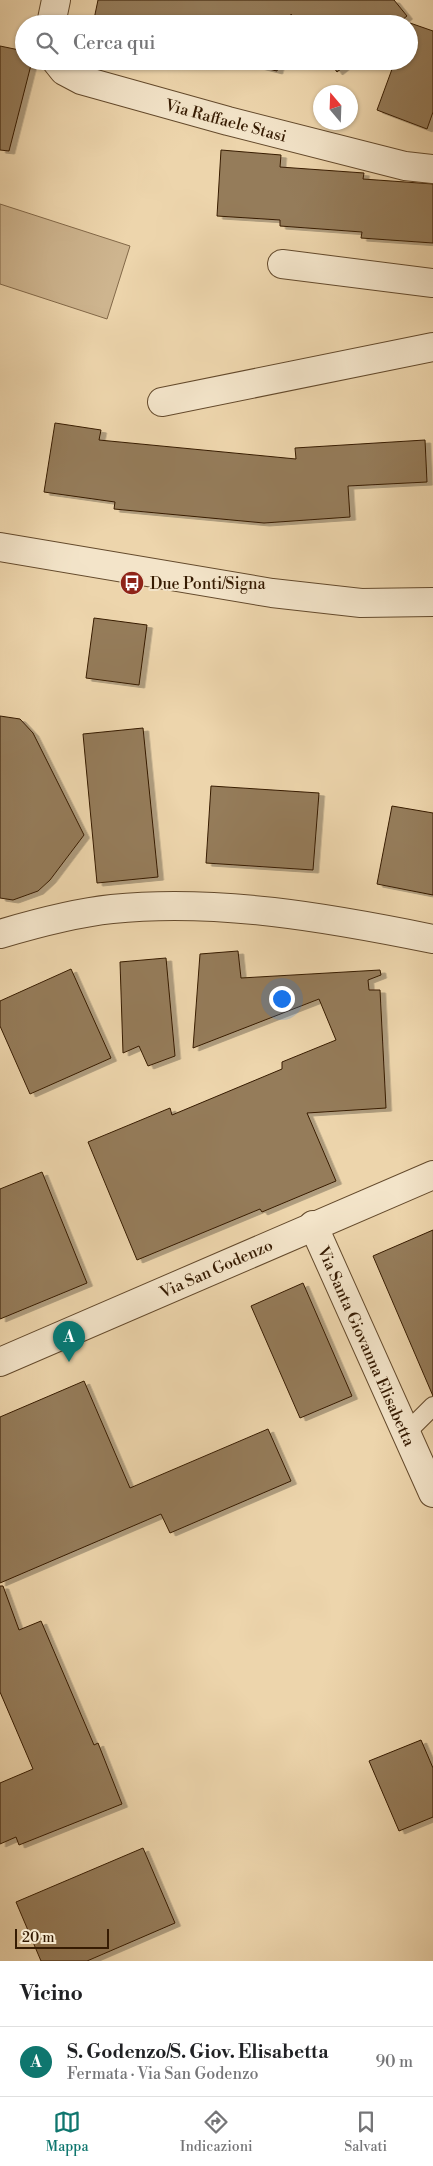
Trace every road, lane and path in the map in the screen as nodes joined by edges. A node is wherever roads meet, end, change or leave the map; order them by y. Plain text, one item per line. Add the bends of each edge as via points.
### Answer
1 (56, 0) edge
2 (53, 15) edge
3 (63, 70) edge
4 (433, 169) edge
5 (282, 264) dead end
6 (433, 283) edge
7 (433, 347) edge
8 (162, 402) dead end
9 (0, 547) edge
10 (433, 602) edge
11 (0, 934) edge
12 (433, 939) edge
13 (433, 1175) edge
14 (313, 1225) junction
15 (0, 1362) edge
16 (433, 1406) edge
17 (405, 1434) junction
18 (433, 1493) edge

1 - 2 street
3 - 4 street, Via Raffaele Stasi via 81,80 228,121 405,166
5 - 6 street
7 - 8 street
9 - 10 street via 272,593 361,603
11 - 12 street via 93,912 167,907 304,915
13 - 14 street, Via San Godenzo
14 - 15 street, Via San Godenzo
14 - 17 street, Via Santa Giovanna Elisabetta
16 - 17 lane
17 - 18 street, Via Santa Giovanna Elisabetta

